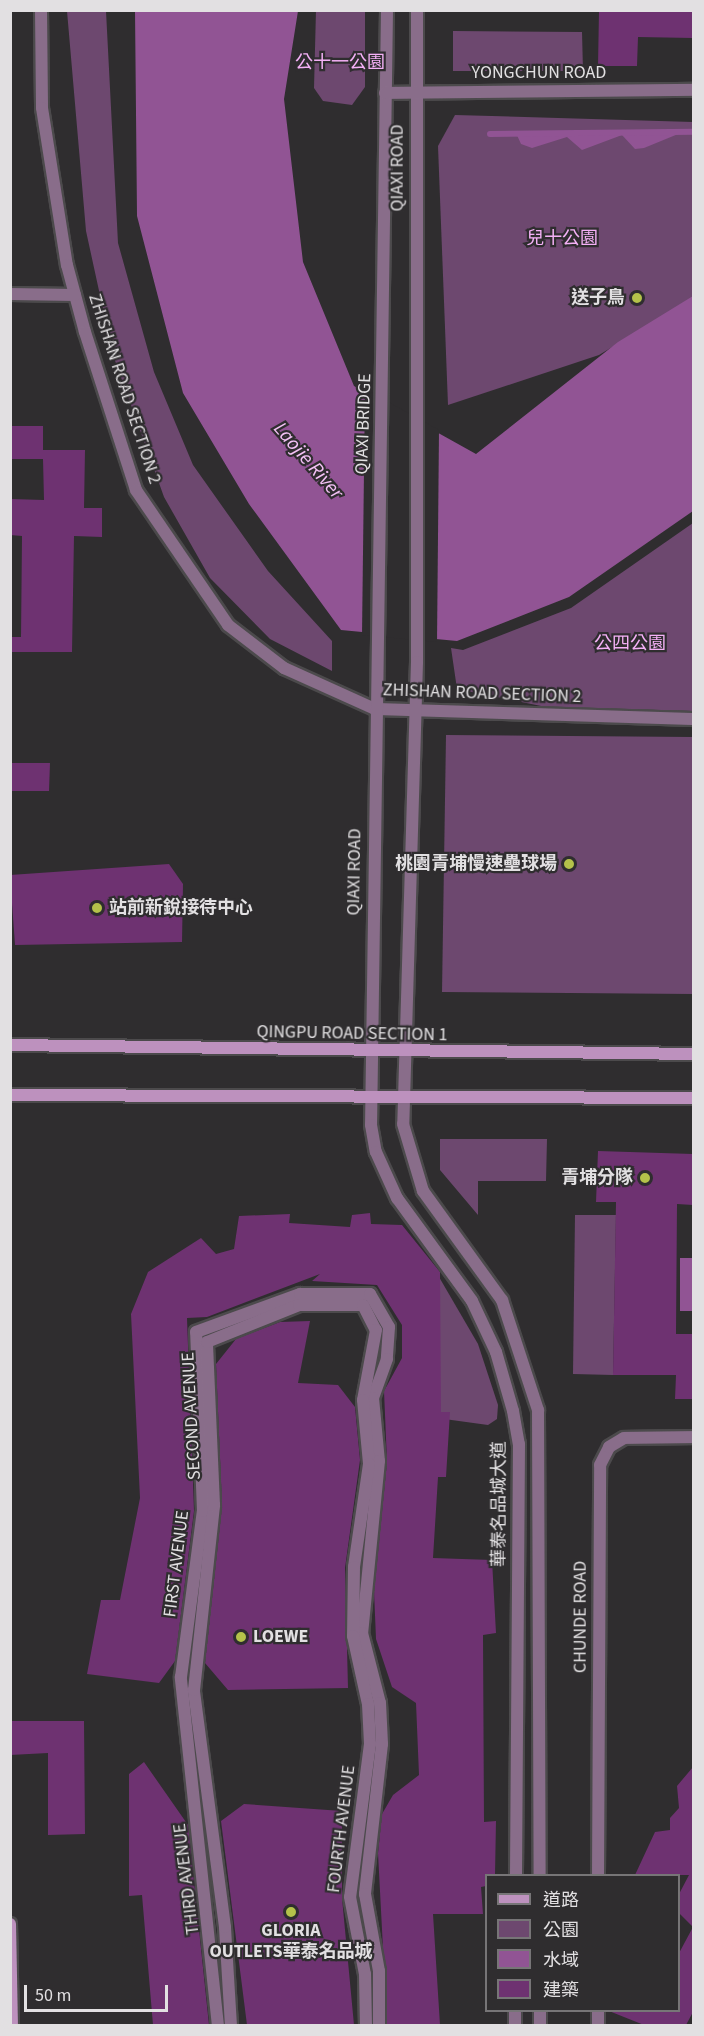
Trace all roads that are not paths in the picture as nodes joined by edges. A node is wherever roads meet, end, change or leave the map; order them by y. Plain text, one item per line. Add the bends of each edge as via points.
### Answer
1 (41, 10) edge
2 (387, 10) edge
3 (417, 10) edge
4 (693, 90) edge
5 (416, 92) junction
6 (385, 93) junction
7 (10, 294) edge
8 (75, 295) junction
9 (385, 310) joint
10 (376, 647) joint
11 (375, 708) junction
12 (414, 711) junction
13 (693, 719) edge
14 (10, 1045) edge
15 (371, 1053) junction
16 (404, 1054) junction
17 (693, 1054) edge
18 (10, 1095) edge
19 (371, 1098) junction
20 (403, 1098) junction
21 (693, 1098) edge
22 (693, 1437) edge
23 (186, 1730) joint
24 (198, 1737) joint
25 (376, 1744) junction
26 (516, 1874) edge
27 (540, 1874) edge
28 (598, 1874) edge
29 (10, 1924) edge
30 (12, 2025) edge
31 (218, 2025) edge
32 (231, 2025) edge
33 (366, 2025) edge
34 (379, 2025) edge

1 - 8 street, ZHISHAN ROAD SECTION 2 via 42,108
2 - 6 street, QIAXI ROAD
3 - 5 street, QIAXI ROAD
4 - 5 street, YONGCHUN ROAD
5 - 6 street, YONGCHUN ROAD
5 - 12 street, QIAXI ROAD
6 - 9 street, QIAXI ROAD
7 - 8 street
8 - 11 street, ZHISHAN ROAD SECTION 2 via 136,490 202,592 228,625 284,668
9 - 10 street, QIAXI BRIDGE
10 - 11 street, QIAXI ROAD
11 - 12 street, ZHISHAN ROAD SECTION 2
11 - 15 street, QIAXI ROAD
12 - 13 street, ZHISHAN ROAD SECTION 2
12 - 16 street
14 - 15 main road, QINGPU ROAD SECTION 1
15 - 16 main road, QINGPU ROAD SECTION 1
15 - 19 street, QIAXI ROAD
16 - 17 main road, QINGPU ROAD SECTION 1
16 - 20 street
18 - 19 main road
19 - 20 main road
19 - 26 street, 華泰名品城大道 via 376,1152 396,1197 472,1301 496,1352 513,1411 519,1444
20 - 21 main road
20 - 27 street via 406,1144 423,1191 502,1300 538,1410
22 - 28 street, CHUNDE ROAD via 624,1438 609,1447 600,1465
23 - 25 street, FIRST AVENUE via 181,1677 203,1511 196,1332 300,1294 370,1294 389,1326 387,1359 373,1398 379,1461 362,1633 380,1703
23 - 31 street, THIRD AVENUE via 212,1931
24 - 25 street, SECOND AVENUE via 193,1666 214,1505 207,1342 299,1305 363,1305 376,1330 363,1400 369,1464 354,1567 352,1636
24 - 32 street, THIRD AVENUE via 225,1927
25 - 33 street, FOURTH AVENUE via 350,1897 365,1974
25 - 34 street, FOURTH AVENUE via 364,1894 379,1971
29 - 30 main road

